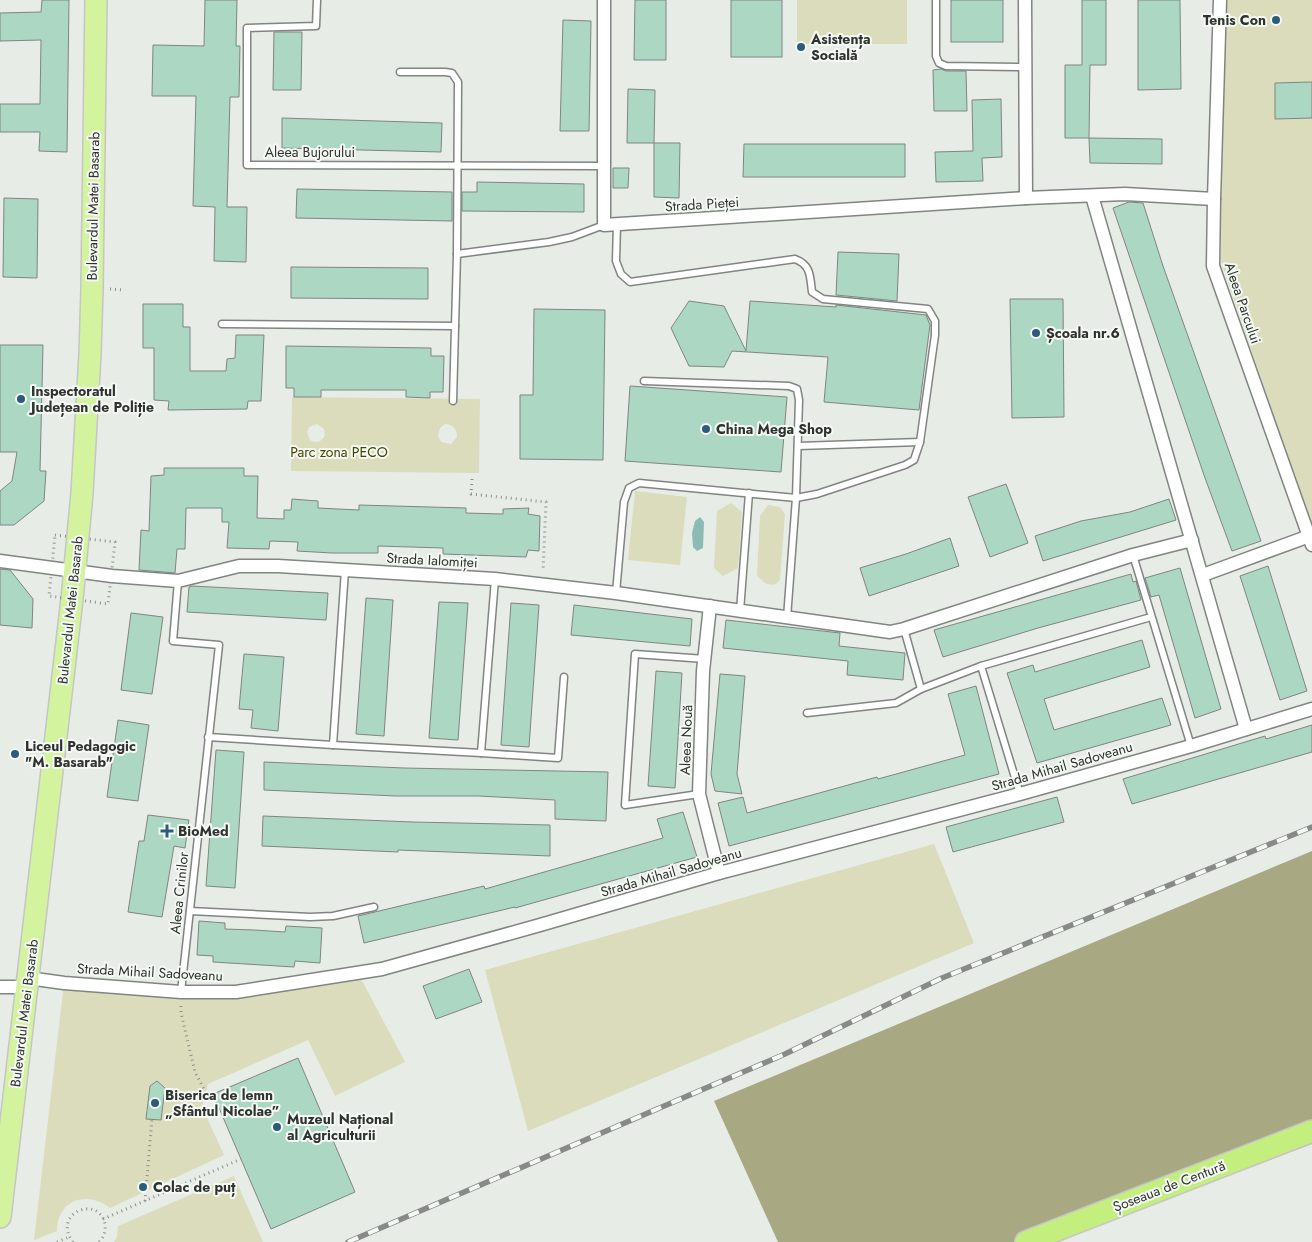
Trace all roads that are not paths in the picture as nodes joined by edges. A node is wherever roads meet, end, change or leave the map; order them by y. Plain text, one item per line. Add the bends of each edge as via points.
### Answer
1 (96, 0) edge
2 (317, 0) edge
3 (604, 0) edge
4 (936, 0) edge
5 (1026, 0) edge
6 (1220, 0) edge
7 (1026, 67) junction
8 (400, 72) dead end
9 (458, 166) junction
10 (604, 166) junction
11 (1092, 196) junction
12 (1026, 198) junction
13 (1214, 199) junction
14 (610, 224) junction
15 (457, 254) junction
16 (222, 324) dead end
17 (455, 326) junction
18 (644, 381) dead end
19 (453, 400) dead end
20 (920, 442) junction
21 (798, 446) junction
22 (749, 494) junction
23 (796, 498) junction
24 (1311, 538) edge
25 (1192, 540) junction
26 (1132, 555) junction
27 (0, 561) edge
28 (345, 570) junction
29 (75, 571) junction
30 (1203, 575) junction
31 (494, 579) junction
32 (178, 581) junction
33 (616, 593) junction
34 (710, 606) junction
35 (740, 611) junction
36 (1151, 616) junction
37 (787, 618) junction
38 (904, 629) junction
39 (706, 659) junction
40 (981, 666) junction
41 (564, 677) dead end
42 (921, 689) junction
43 (1312, 709) edge
44 (807, 714) dead end
45 (1246, 729) junction
46 (208, 737) junction
47 (333, 745) junction
48 (1191, 746) junction
49 (482, 753) junction
50 (698, 794) junction
51 (1020, 794) junction
52 (719, 873) junction
53 (374, 907) dead end
54 (190, 911) junction
55 (28, 982) junction
56 (0, 987) edge
57 (181, 992) junction
58 (1312, 1131) edge
59 (0, 1217) edge
60 (1026, 1242) edge

1 - 29 main road, Bulevardul Matei Basarab via 90,344
2 - 9 lane, Aleea Bujorului via 316,26 247,28 248,165
3 - 10 street
4 - 7 lane via 936,56 939,63 946,66
5 - 7 street
6 - 13 street, Aleea Parcului
7 - 12 street
8 - 9 lane via 452,73 458,82
9 - 10 lane, Aleea Bujorului
9 - 15 lane
10 - 14 street
11 - 12 street, Strada Pieței
11 - 13 street, Strada Pieței via 1125,194
11 - 25 street
12 - 14 street, Strada Pieței
13 - 24 street, Aleea Parcului via 1213,266
14 - 15 lane via 549,242
14 - 20 lane via 616,261 621,274 630,282 795,259 804,262 809,270 812,292 823,299 928,308 935,321 935,335
15 - 17 lane
16 - 17 lane
17 - 19 lane
18 - 21 lane via 789,386 797,389
20 - 21 lane
20 - 23 lane via 914,460 905,465
21 - 23 lane
22 - 23 lane
22 - 33 lane via 638,483 628,488
22 - 35 lane
23 - 37 lane
24 - 30 street
25 - 26 street, Strada Ialomiței
25 - 30 street
26 - 36 lane
26 - 38 street, Strada Ialomiței
27 - 29 street, Strada Ialomiței
28 - 31 street, Strada Ialomiței
28 - 32 street, Strada Ialomiței via 240,566
28 - 47 lane
29 - 32 street, Strada Ialomiței
29 - 55 main road, Bulevardul Matei Basarab
30 - 45 street
31 - 33 street, Strada Ialomiței
31 - 49 lane
32 - 46 lane, Aleea Crinilor via 173,641 219,645
33 - 34 street, Strada Ialomiței
34 - 35 street, Strada Ialomiței
34 - 39 street, Aleea Nouă
35 - 37 street, Strada Ialomiței
36 - 40 lane
36 - 48 lane
37 - 38 street, Strada Ialomiței via 890,632
38 - 42 lane
39 - 50 street, Aleea Nouă
39 - 50 lane via 635,654 624,805
40 - 42 lane
40 - 51 lane
41 - 49 lane via 558,758
42 - 44 lane via 896,703
43 - 45 street, Strada Mihail Sadoveanu
45 - 48 street, Strada Mihail Sadoveanu
46 - 47 lane
46 - 54 lane, Aleea Crinilor
47 - 49 lane
48 - 51 street, Strada Mihail Sadoveanu
50 - 52 street, Aleea Nouă
51 - 52 street, Strada Mihail Sadoveanu
52 - 57 street, Strada Mihail Sadoveanu via 382,969 236,992
53 - 54 lane via 333,916 310,917
54 - 57 lane, Aleea Crinilor
55 - 56 street, Strada Mihail Sadoveanu
55 - 57 street, Strada Mihail Sadoveanu
55 - 59 main road, Bulevardul Matei Basarab
58 - 60 highway, Șoseaua de Centură

